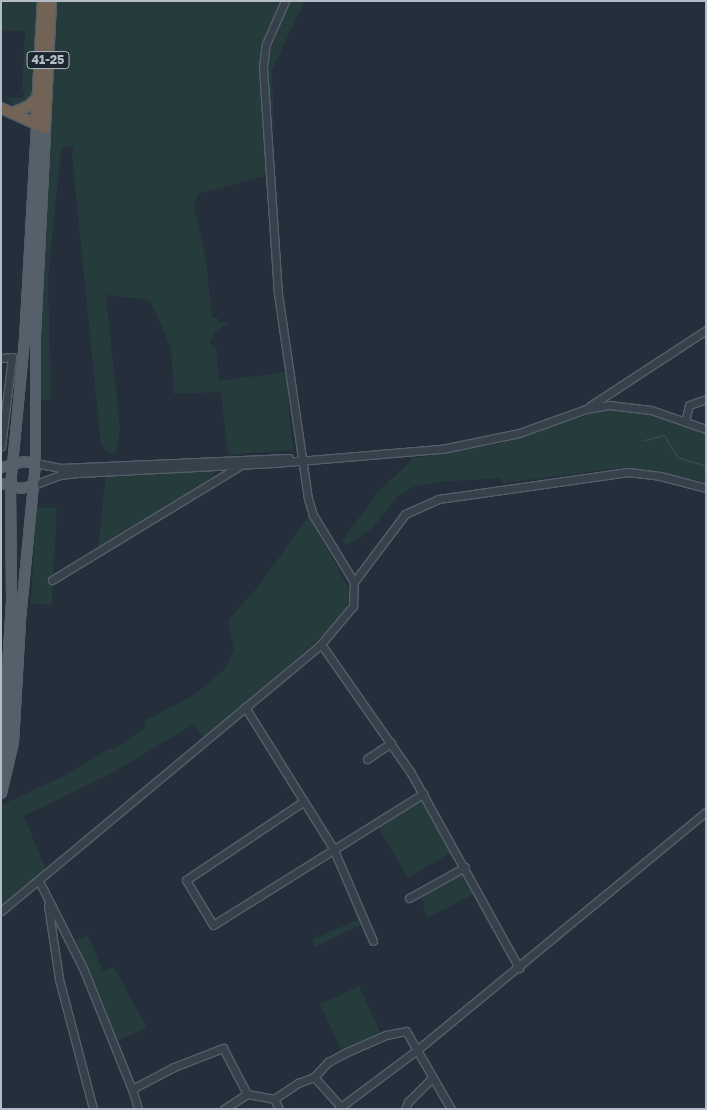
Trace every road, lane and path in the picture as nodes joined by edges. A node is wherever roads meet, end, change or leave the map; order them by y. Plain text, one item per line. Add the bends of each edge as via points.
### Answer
1 (43, 1) edge
2 (51, 1) edge
3 (285, 1) edge
4 (39, 96) junction
5 (1, 108) edge
6 (12, 113) junction
7 (41, 122) junction
8 (706, 330) edge
9 (23, 350) junction
10 (12, 357) junction
11 (1, 358) edge
12 (706, 399) edge
13 (586, 409) junction
14 (4, 411) edge
15 (685, 422) junction
16 (706, 429) edge
17 (1, 446) edge
18 (302, 459) junction
19 (34, 463) junction
20 (11, 464) junction
21 (240, 465) junction
22 (1, 467) edge
23 (5, 484) edge
24 (33, 484) junction
25 (706, 488) edge
26 (52, 580) dead end
27 (354, 582) junction
28 (321, 644) junction
29 (246, 707) junction
30 (391, 743) junction
31 (367, 759) dead end
32 (1, 764) edge
33 (1, 794) edge
34 (423, 794) junction
35 (304, 800) junction
36 (706, 812) edge
37 (332, 848) junction
38 (465, 867) junction
39 (39, 881) junction
40 (410, 898) dead end
41 (47, 900) junction
42 (1, 910) edge
43 (372, 941) dead end
44 (519, 968) junction
45 (417, 1050) junction
46 (314, 1077) junction
47 (433, 1077) junction
48 (132, 1089) junction
49 (247, 1094) junction
50 (274, 1099) junction
51 (339, 1107) edge
52 (228, 1108) edge
53 (93, 1109) edge
54 (138, 1109) edge
55 (279, 1109) edge
56 (405, 1109) edge
57 (451, 1109) edge

1 - 4 highway, 41-25
2 - 7 highway, 41-25
3 - 18 street via 264,53 264,92 278,294
4 - 6 highway via 29,106
4 - 7 highway, 41-25
5 - 6 highway
6 - 7 highway
7 - 9 main road, 41-25
7 - 19 main road, 41-25
8 - 13 street
9 - 10 street
9 - 20 main road, 41-25
10 - 11 street
10 - 14 street
12 - 15 street via 689,405
13 - 15 street via 630,405
13 - 18 street via 519,433 460,446
14 - 17 street
15 - 16 street
18 - 19 street via 274,457 60,468
18 - 21 street
18 - 27 street via 313,515
19 - 20 main road via 22,461
19 - 24 main road
20 - 22 main road
20 - 23 main road
21 - 24 street via 67,474
21 - 26 street
23 - 24 main road via 21,488
23 - 32 main road via 11,599
24 - 33 main road via 20,619 13,742
25 - 27 street via 660,476 628,472 438,499 405,514
27 - 28 street via 355,596 349,614
28 - 29 street
28 - 30 street
29 - 35 street
29 - 39 street
30 - 31 street
30 - 34 street
34 - 37 street
34 - 38 street
35 - 37 street
35 - 37 street via 186,880 213,925
36 - 44 street
37 - 43 street
38 - 40 street
38 - 44 street
39 - 41 street
39 - 42 street
41 - 48 street via 83,968
41 - 53 street via 59,979
44 - 45 street
45 - 46 street via 406,1031 392,1034 332,1060
45 - 47 street
45 - 51 street
46 - 50 street
46 - 51 street
47 - 56 street
47 - 57 street
48 - 49 street via 174,1067 223,1048
48 - 54 street
49 - 50 street
49 - 52 street
50 - 55 street

